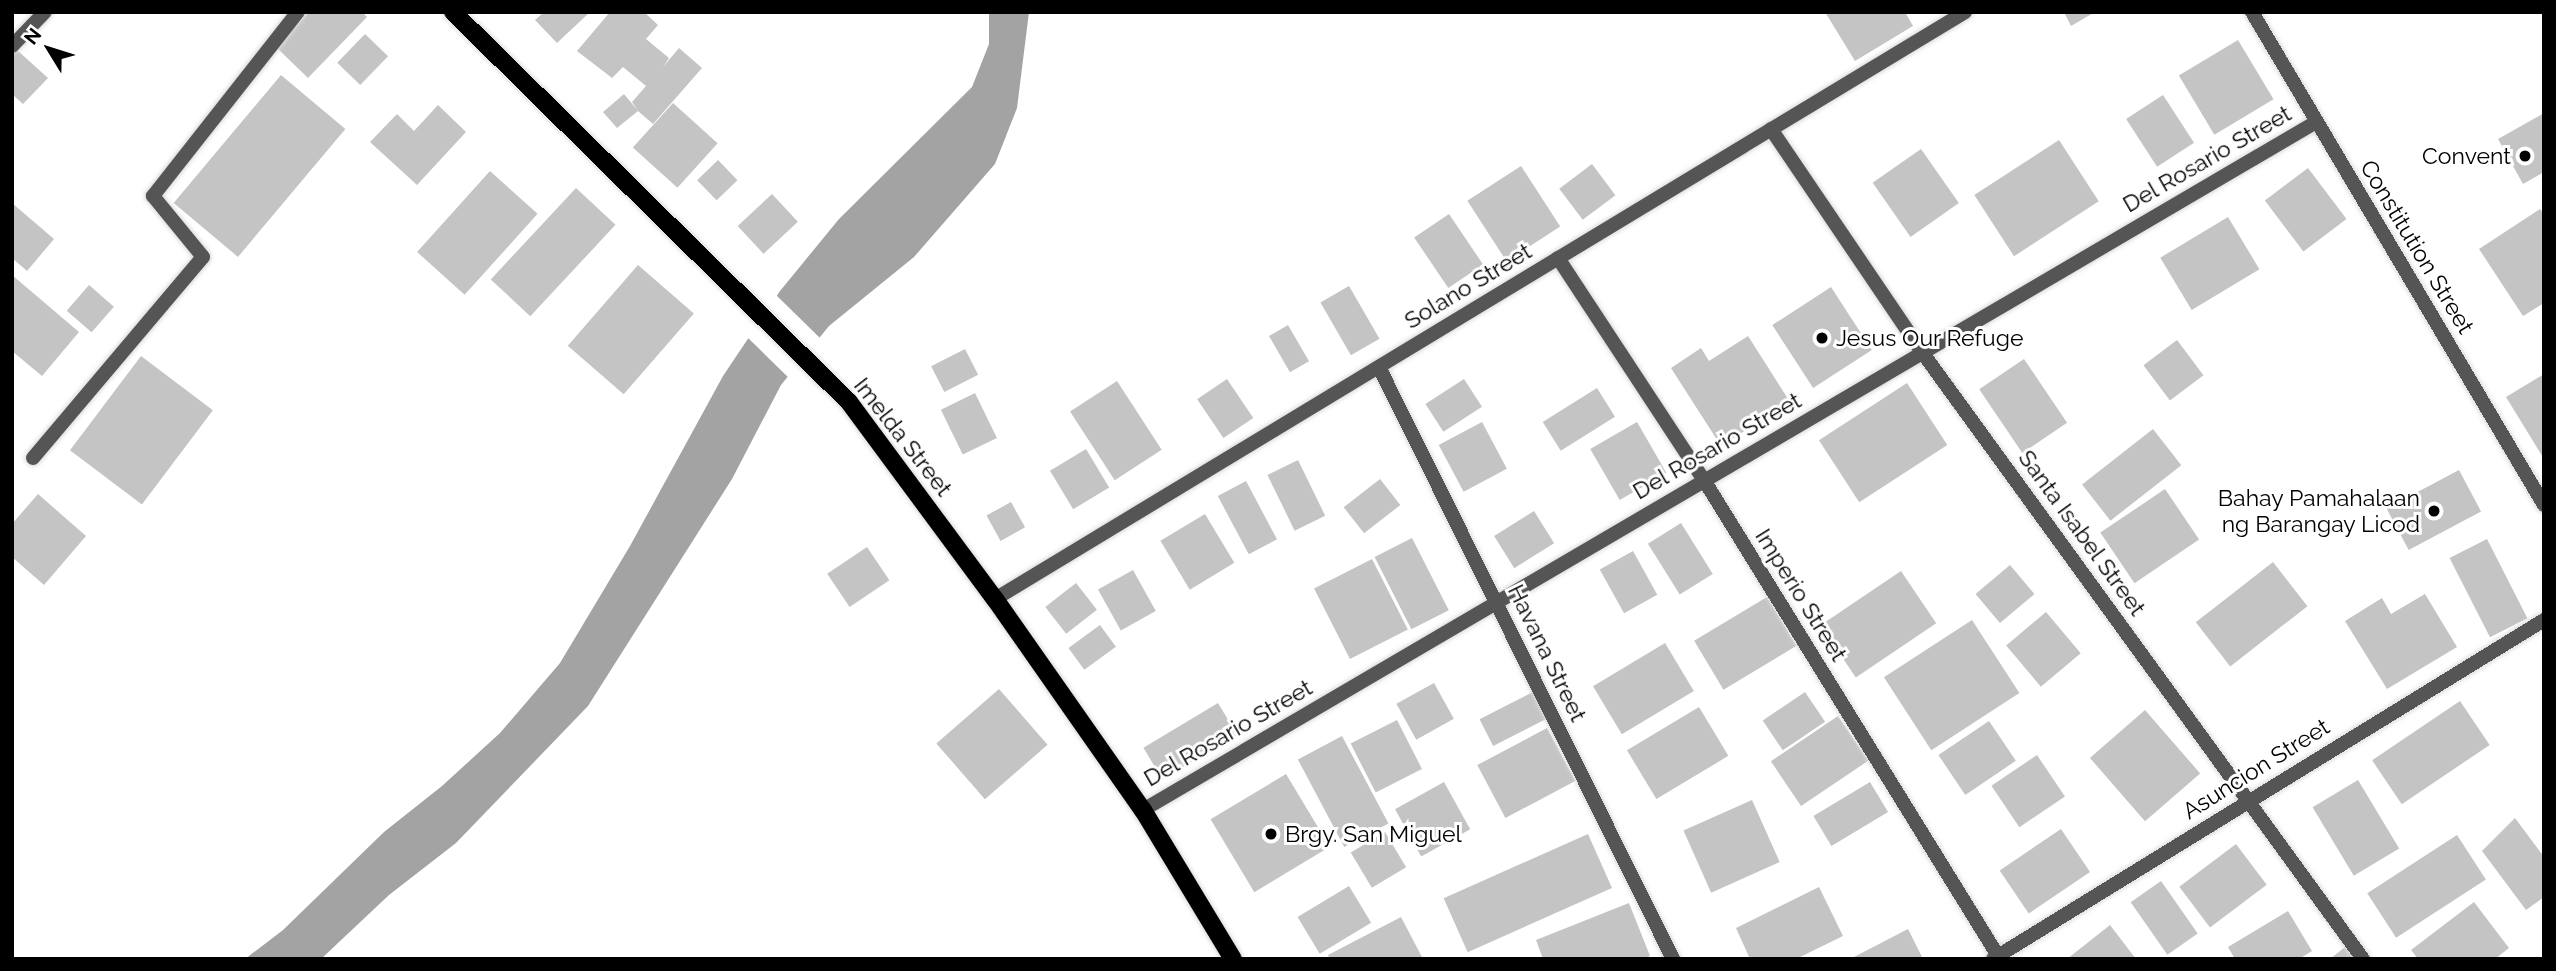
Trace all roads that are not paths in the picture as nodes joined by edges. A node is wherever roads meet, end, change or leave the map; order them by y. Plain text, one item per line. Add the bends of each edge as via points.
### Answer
1 (45, 12) edge
2 (298, 12) edge
3 (453, 12) edge
4 (1965, 12) edge
5 (2252, 12) edge
6 (12, 46) edge
7 (2316, 122) junction
8 (1772, 129) junction
9 (1558, 258) junction
10 (1922, 352) junction
11 (1379, 367) junction
12 (33, 458) dead end
13 (1704, 480) junction
14 (2544, 505) edge
15 (995, 599) junction
16 (1496, 602) junction
17 (2544, 620) edge
18 (2249, 799) junction
19 (1143, 810) junction
20 (1997, 958) edge
21 (1233, 959) edge
22 (1673, 959) edge
23 (2363, 959) edge

1 - 6 street
2 - 12 street via 153,196 203,257
3 - 15 main road, Imelda Street via 849,402
4 - 8 street, Solano Street
5 - 7 street, Constitution Street
7 - 10 street, Del Rosario Street
7 - 14 street, Constitution Street
8 - 9 street, Solano Street
8 - 10 street, Santa Isabel Street
9 - 11 street, Solano Street
9 - 13 street, Imperio Street
10 - 13 street, Del Rosario Street
10 - 18 street, Santa Isabel Street
11 - 15 street, Solano Street
11 - 16 street, Havana Street
13 - 16 street, Del Rosario Street
13 - 20 street, Imperio Street
15 - 19 main road, Imelda Street
16 - 19 street, Del Rosario Street
16 - 22 street, Havana Street
17 - 18 street, Asuncion Street
18 - 20 street, Asuncion Street
18 - 23 street, Santa Isabel Street
19 - 21 main road, Imelda Street

